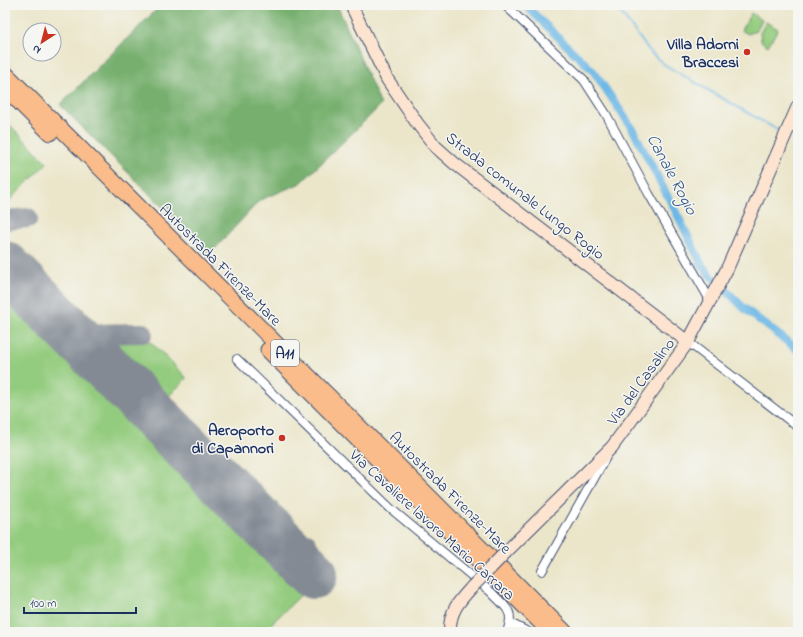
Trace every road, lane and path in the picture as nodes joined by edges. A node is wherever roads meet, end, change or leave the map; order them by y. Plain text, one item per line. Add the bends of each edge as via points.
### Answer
1 (351, 5) edge
2 (505, 5) edge
3 (5, 73) edge
4 (5, 88) edge
5 (798, 106) edge
6 (713, 295) junction
7 (688, 342) junction
8 (237, 359) dead end
9 (798, 427) edge
10 (612, 447) junction
11 (542, 571) dead end
12 (510, 623) junction
13 (450, 632) edge
14 (507, 632) edge
15 (528, 632) edge
16 (550, 632) edge
17 (565, 632) edge

1 - 7 street, Strada comunale Lungo Rogio via 386,79 436,147
2 - 6 street via 584,80 606,114 649,194
3 - 17 highway, Autostrada Firenze-Mare / A11
4 - 16 highway, Autostrada Firenze-Mare / A11
5 - 6 street, Via del Casalino
6 - 7 street, Via del Casalino
7 - 9 street
7 - 10 street, Via del Casalino
8 - 12 street, Via Cavaliere lavoro Mario Carrara via 394,512 491,592 508,611
10 - 11 street
10 - 13 street, Via del Casalino, bridge via 457,603 452,613
12 - 14 street, Via Cavaliere lavoro Mario Carrara
12 - 15 street

